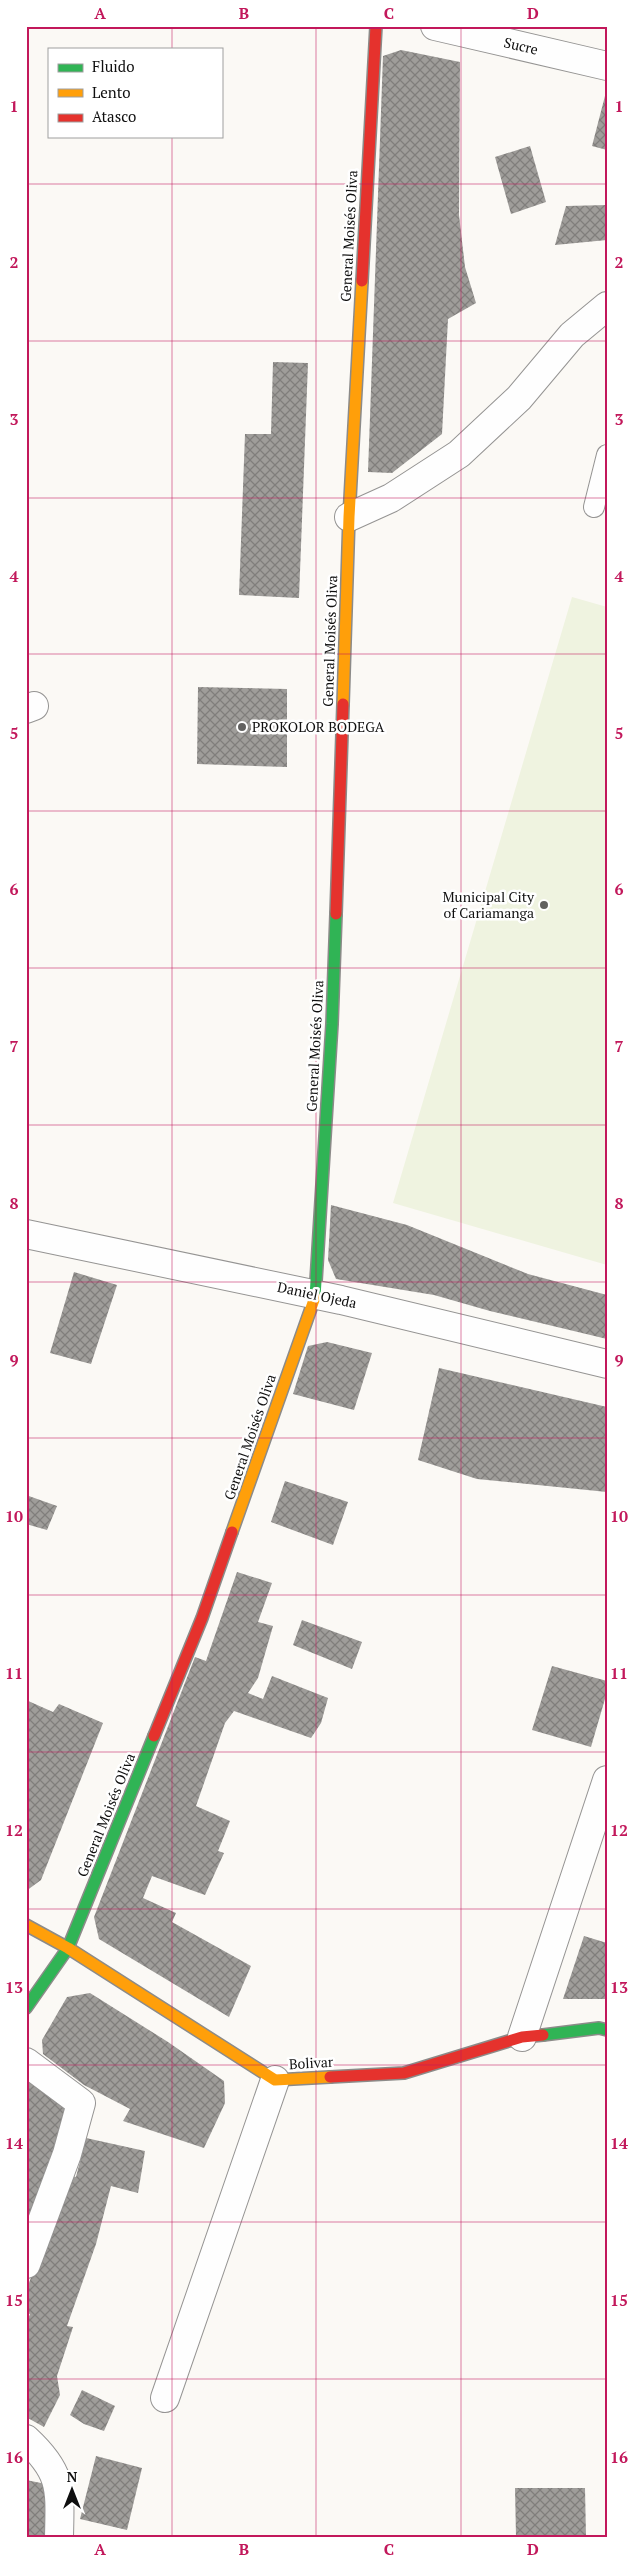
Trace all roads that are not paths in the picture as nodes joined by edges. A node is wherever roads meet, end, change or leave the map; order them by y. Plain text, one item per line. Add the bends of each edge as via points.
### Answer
1 (376, 26) edge
2 (434, 26) edge
3 (607, 66) edge
4 (607, 306) edge
5 (607, 455) edge
6 (594, 507) dead end
7 (349, 517) junction
8 (26, 1234) edge
9 (316, 1295) junction
10 (607, 1364) edge
11 (607, 1780) edge
12 (26, 1925) edge
13 (68, 1948) junction
14 (26, 2008) edge
15 (607, 2030) edge
16 (522, 2037) junction
17 (26, 2062) edge
18 (274, 2080) junction
19 (26, 2264) edge
20 (165, 2398) dead end
21 (26, 2439) edge
22 (59, 2537) edge

1 - 7 main road, General Moisés Oliva
2 - 3 street, Sucre
4 - 7 street via 572,335 519,398 459,454 390,498
5 - 6 lane
7 - 9 main road, General Moisés Oliva via 332,1024
8 - 9 street, Daniel Ojeda
9 - 10 street, Daniel Ojeda
9 - 13 main road, General Moisés Oliva via 202,1618
11 - 16 street
12 - 13 main road, Bolivar
13 - 14 main road, General Moisés Oliva
13 - 18 main road, Bolivar
15 - 16 main road, Bolivar via 599,2028
16 - 18 main road, Bolivar via 404,2073
17 - 19 street via 81,2103 68,2154
18 - 20 street
21 - 22 street via 50,2463 60,2494

